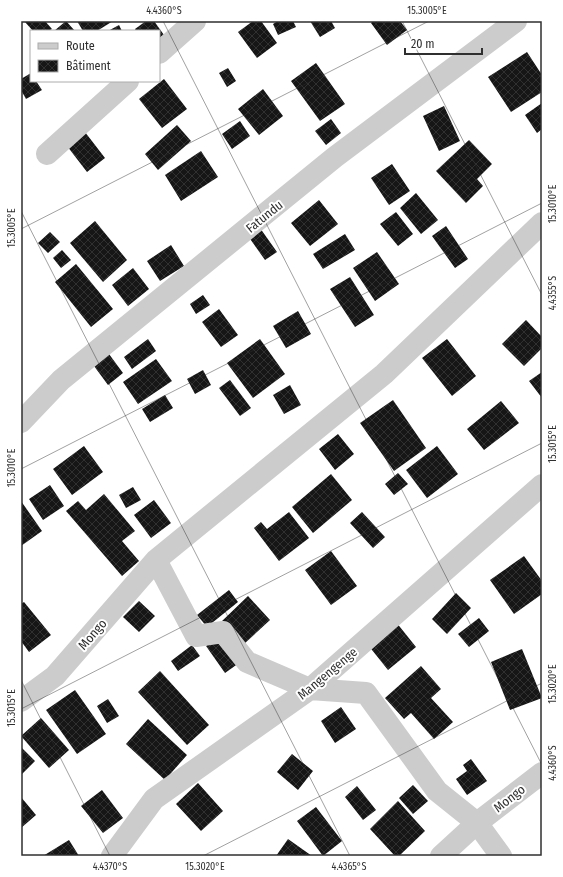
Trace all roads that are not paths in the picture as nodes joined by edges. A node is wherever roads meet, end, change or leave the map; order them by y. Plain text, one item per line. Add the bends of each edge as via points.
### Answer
1 (195, 21) edge
2 (516, 21) edge
3 (160, 52) edge
4 (127, 82) edge
5 (47, 154) dead end
6 (542, 223) edge
7 (21, 422) edge
8 (542, 485) edge
9 (156, 560) junction
10 (310, 689) junction
11 (21, 701) edge
12 (542, 772) edge
13 (477, 823) junction
14 (112, 856) edge
15 (441, 856) edge
16 (502, 856) edge

1 - 3 street
2 - 7 street, Fatundu via 335,157 61,380
4 - 5 street
6 - 9 street, Mongo via 384,374
8 - 10 street, Mangengenge
9 - 10 street via 196,636 223,632 247,662
9 - 11 street, Mongo via 55,676
10 - 13 street via 366,693 437,791
10 - 14 street, Mangengenge via 154,799
12 - 13 street, Mongo
13 - 15 street, Mongo
13 - 16 street

